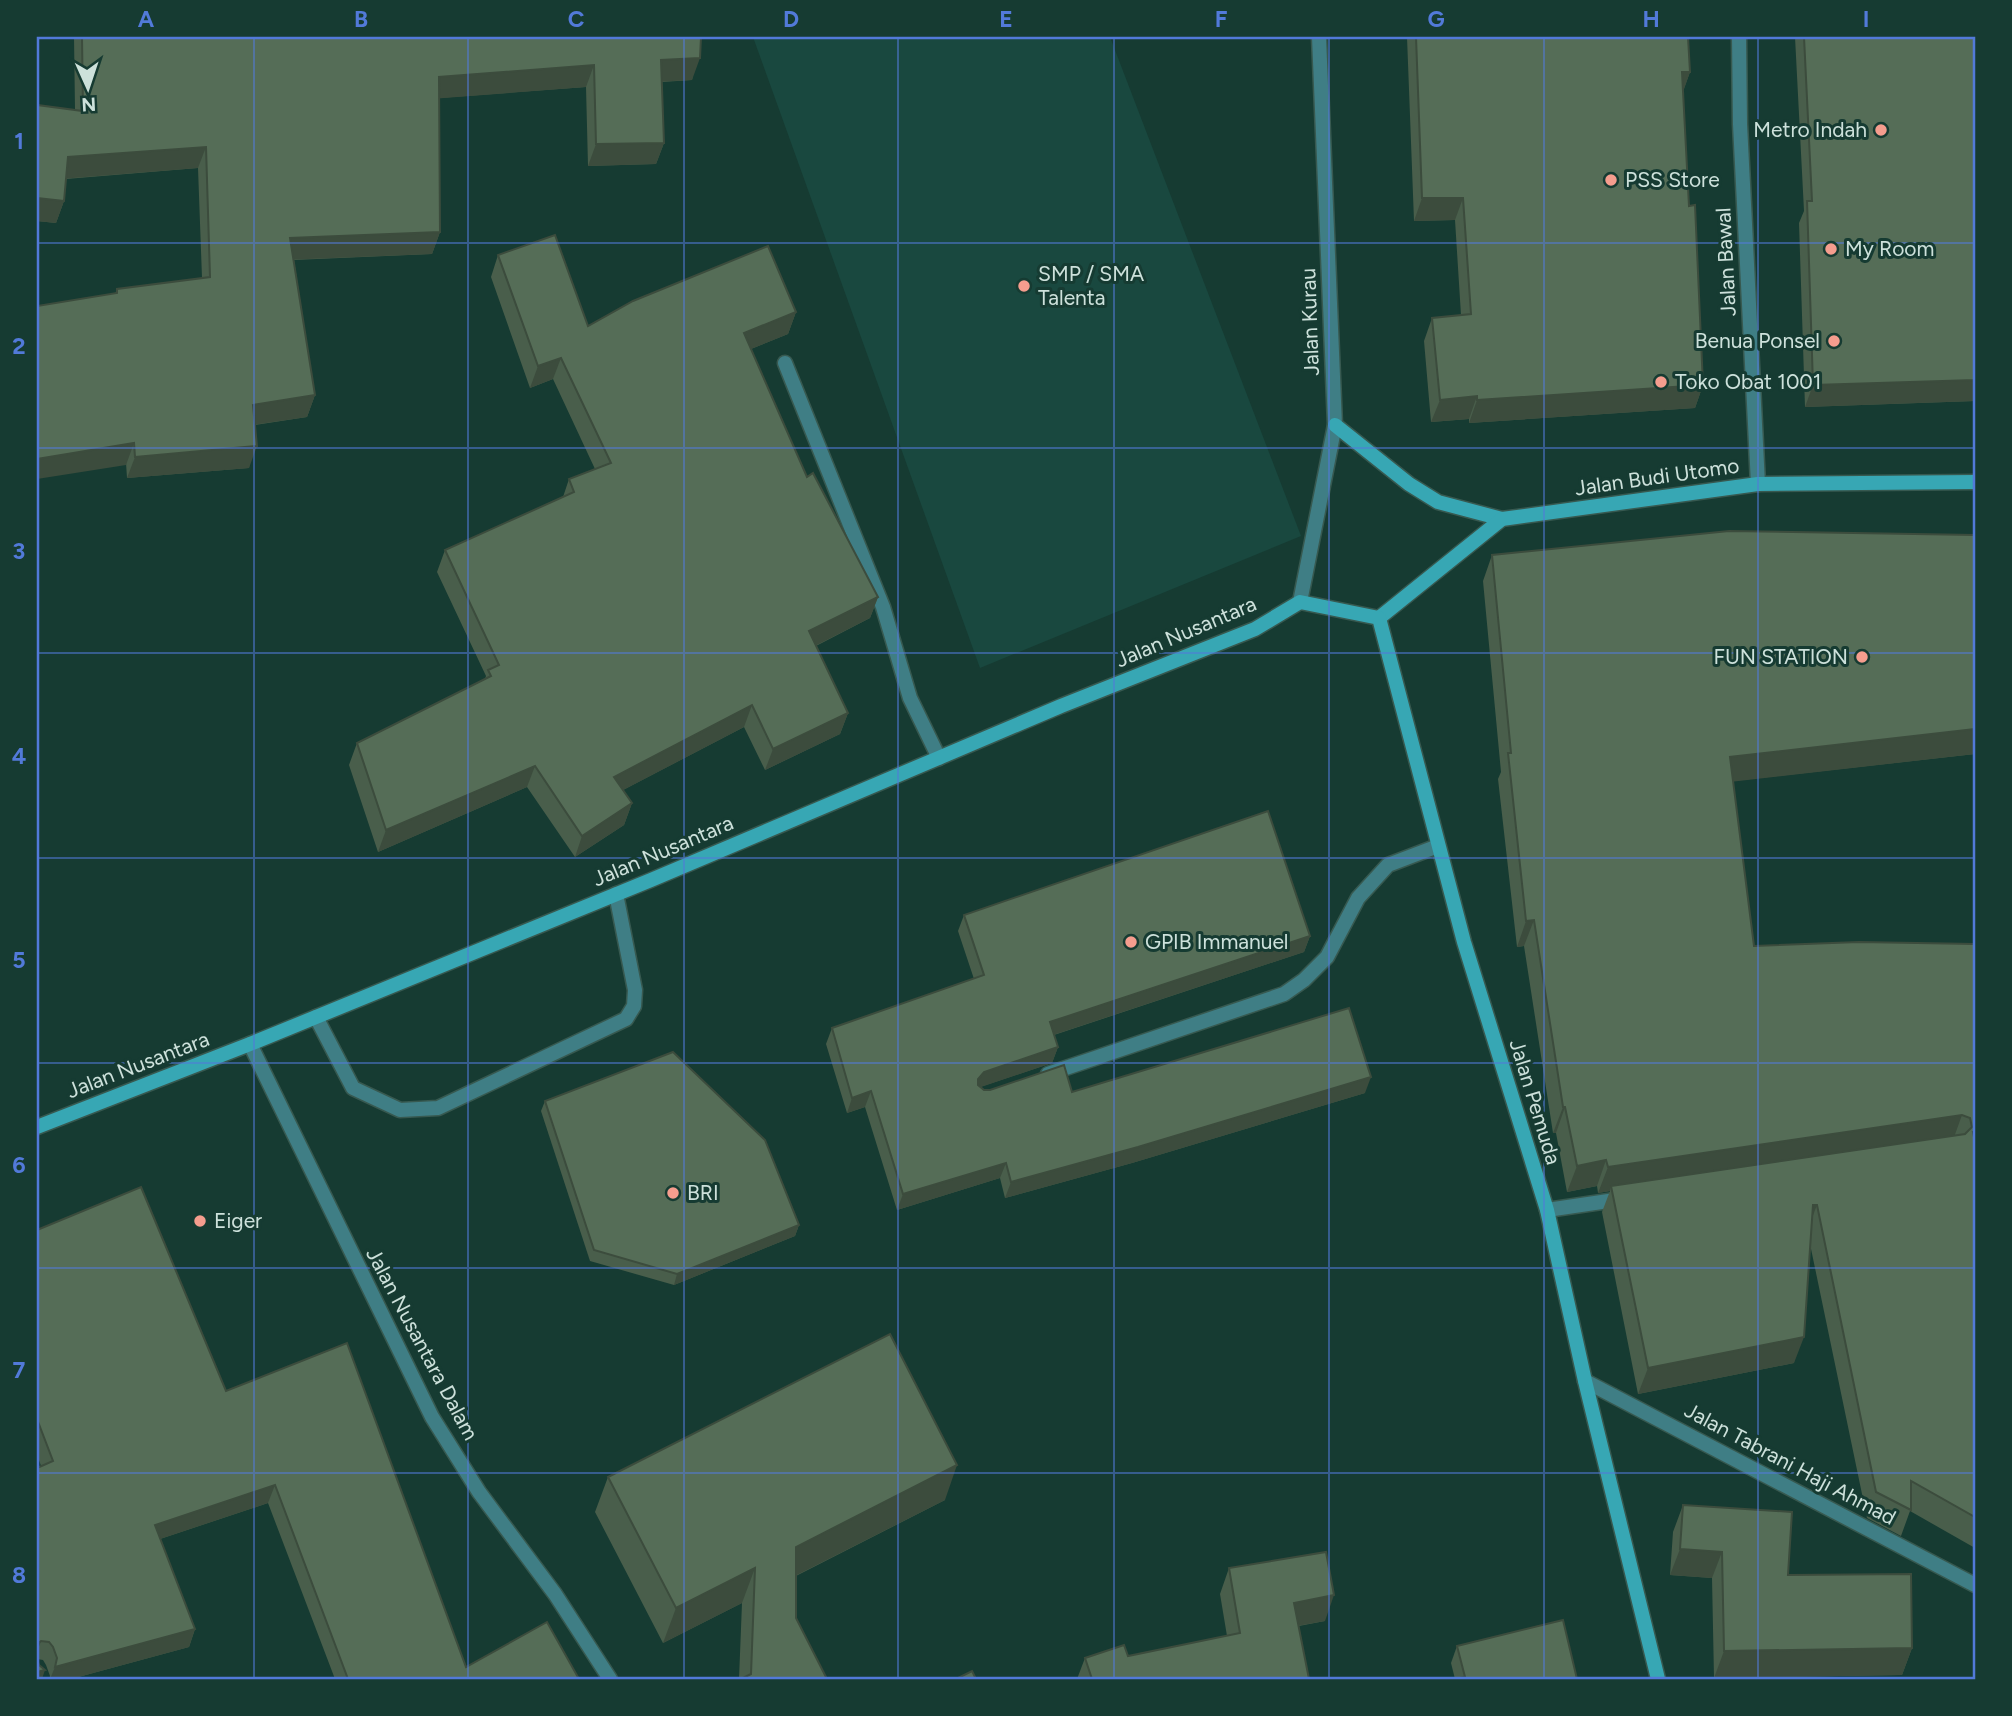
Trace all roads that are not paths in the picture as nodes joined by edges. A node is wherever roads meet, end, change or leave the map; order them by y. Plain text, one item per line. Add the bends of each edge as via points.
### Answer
1 (1319, 37) edge
2 (1739, 37) edge
3 (785, 363) dead end
4 (1335, 425) junction
5 (1975, 482) edge
6 (1759, 484) junction
7 (1502, 519) junction
8 (1300, 602) junction
9 (1379, 618) junction
10 (939, 758) junction
11 (1438, 846) junction
12 (616, 894) junction
13 (316, 1017) junction
14 (250, 1044) junction
15 (1034, 1079) edge
16 (37, 1126) edge
17 (1642, 1196) edge
18 (1547, 1210) junction
19 (1585, 1381) junction
20 (1975, 1584) edge
21 (610, 1679) edge
22 (1658, 1679) edge

1 - 4 street, Jalan Kurau
2 - 6 street, Jalan Bawal
3 - 10 street via 884,607 910,698
4 - 7 main road via 1438,502
4 - 8 street, Jalan Kurau
5 - 6 main road, Jalan Budi Utomo
6 - 7 main road, Jalan Budi Utomo
7 - 9 main road
8 - 9 main road
8 - 10 main road, Jalan Nusantara via 1255,629
9 - 11 main road, Jalan Pemuda
10 - 12 main road, Jalan Nusantara
11 - 15 street via 1388,865 1358,898 1327,957 1284,994
11 - 18 main road, Jalan Pemuda
12 - 13 main road, Jalan Nusantara
12 - 13 street via 635,990 634,1006 626,1018 438,1108 400,1110 353,1088
13 - 14 main road, Jalan Nusantara
14 - 16 main road, Jalan Nusantara
14 - 21 street, Jalan Nusantara Dalam via 432,1417
17 - 18 street
18 - 19 main road, Jalan Pemuda
19 - 20 street, Jalan Tabrani Haji Ahmad
19 - 22 main road, Jalan Pemuda

